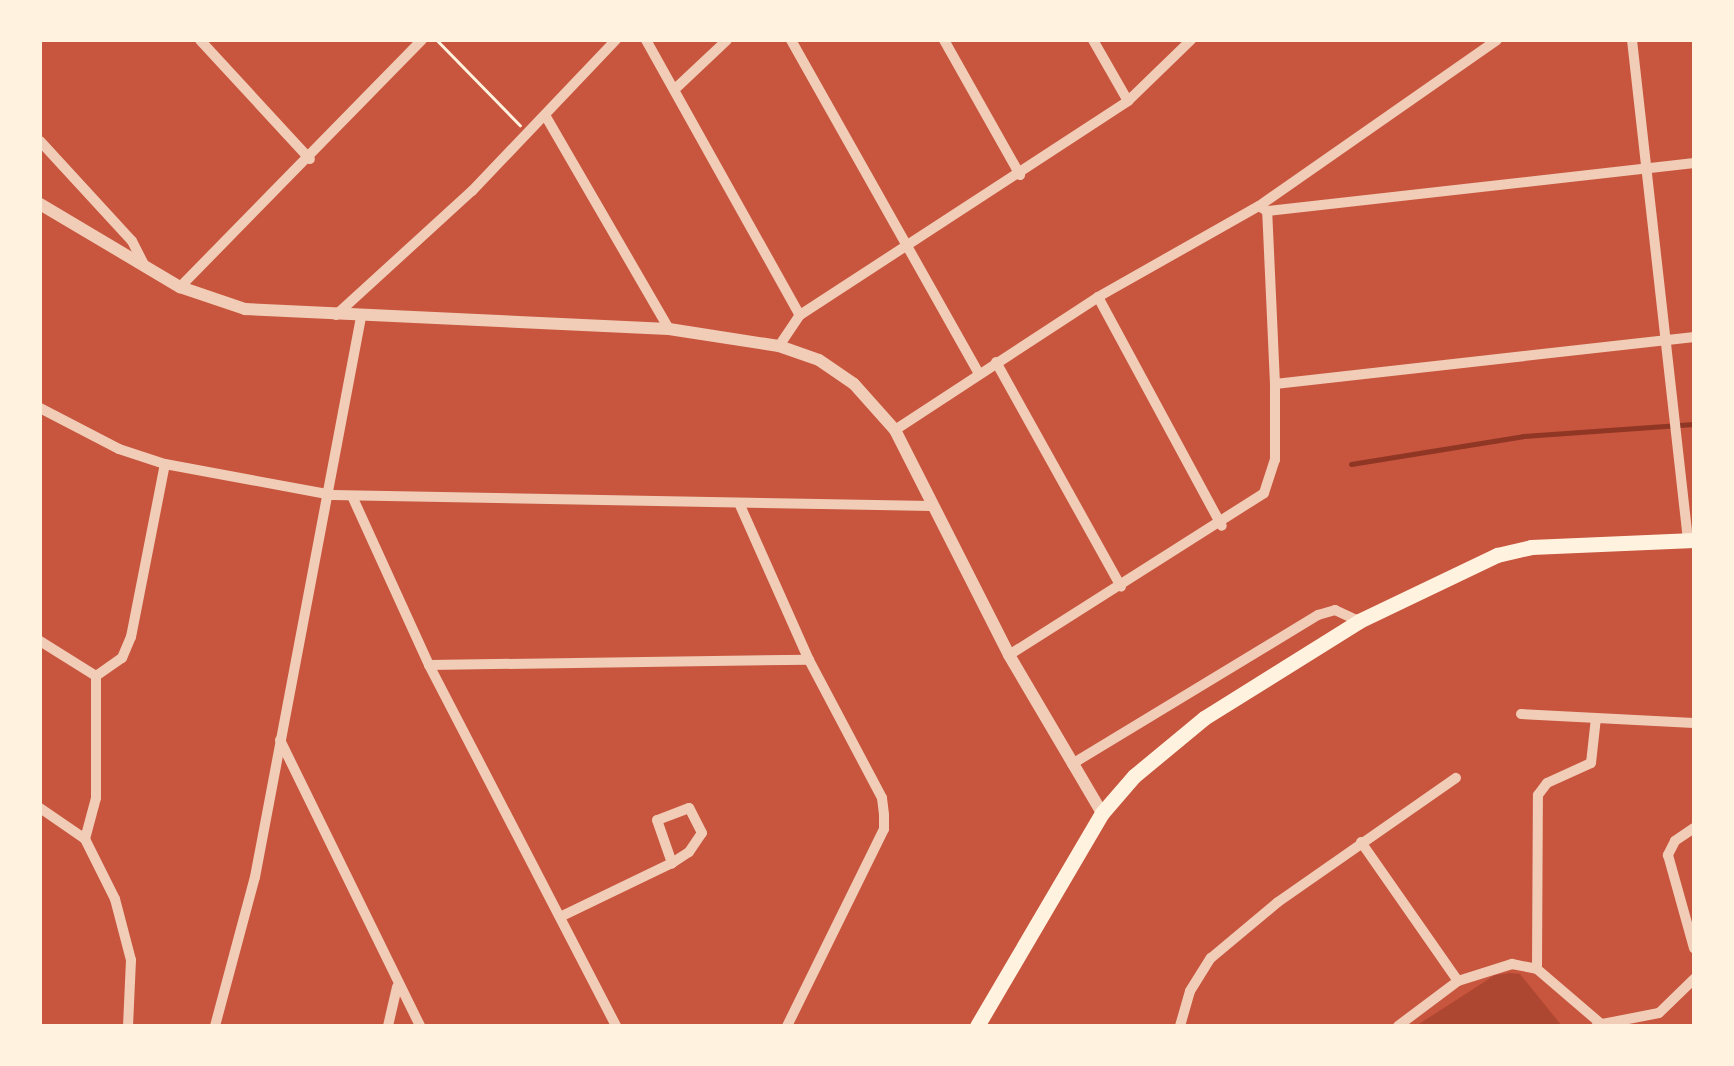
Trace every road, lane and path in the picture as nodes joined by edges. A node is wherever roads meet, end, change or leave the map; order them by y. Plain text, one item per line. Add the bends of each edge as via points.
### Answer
1 (200, 40) edge
2 (422, 40) edge
3 (437, 40) edge
4 (616, 40) edge
5 (646, 40) edge
6 (727, 40) edge
7 (791, 40) edge
8 (944, 40) edge
9 (1093, 40) edge
10 (1191, 40) edge
11 (1497, 40) edge
12 (1632, 40) edge
13 (675, 89) junction
14 (1128, 102) junction
15 (545, 115) junction
16 (529, 133) junction
17 (40, 141) edge
18 (310, 160) junction
19 (1694, 163) edge
20 (1644, 168) junction
21 (1020, 175) junction
22 (40, 204) edge
23 (1263, 209) junction
24 (904, 246) junction
25 (146, 268) junction
26 (180, 287) junction
27 (1098, 297) junction
28 (335, 316) junction
29 (800, 316) junction
30 (361, 317) junction
31 (669, 328) junction
32 (1694, 337) edge
33 (1664, 340) junction
34 (780, 346) junction
35 (996, 362) junction
36 (978, 372) junction
37 (1276, 384) junction
38 (40, 408) edge
39 (895, 430) junction
40 (164, 464) junction
41 (332, 495) junction
42 (352, 496) junction
43 (739, 503) junction
44 (930, 506) junction
45 (1222, 526) junction
46 (1691, 540) edge
47 (1121, 587) junction
48 (1359, 621) junction
49 (40, 641) edge
50 (1008, 655) junction
51 (809, 660) junction
52 (429, 665) junction
53 (96, 676) junction
54 (1521, 714) dead end
55 (1596, 718) junction
56 (1694, 723) edge
57 (280, 740) junction
58 (1072, 764) junction
59 (1456, 778) dead end
60 (40, 808) edge
61 (1102, 813) junction
62 (1694, 828) edge
63 (84, 838) junction
64 (1362, 842) junction
65 (672, 863) junction
66 (1694, 896) edge
67 (1678, 902) junction
68 (562, 916) junction
69 (1694, 948) edge
70 (1536, 969) junction
71 (1694, 978) edge
72 (1458, 982) junction
73 (398, 986) junction
74 (1597, 1024) edge
75 (128, 1026) edge
76 (216, 1026) edge
77 (388, 1026) edge
78 (420, 1026) edge
79 (616, 1026) edge
80 (788, 1026) edge
81 (978, 1026) edge
82 (1180, 1026) edge
83 (1398, 1026) edge

1 - 18 street
2 - 18 street
3 - 16 path
4 - 15 street
5 - 13 street
6 - 13 street
7 - 24 street
8 - 21 street
9 - 14 street
10 - 14 street
11 - 23 street
12 - 20 street
13 - 29 street
14 - 21 street
15 - 16 street
15 - 31 street
16 - 28 street
17 - 25 street via 132,241
18 - 26 street
19 - 20 street
20 - 23 street
20 - 33 street
21 - 24 street
22 - 25 street
23 - 27 street
23 - 37 street
24 - 29 street
24 - 36 street
25 - 26 street
26 - 28 street via 245,308
27 - 35 street
27 - 45 street
28 - 30 street
29 - 34 street
30 - 31 street
30 - 41 street
31 - 34 street
32 - 33 street
33 - 37 street
33 - 46 street
34 - 39 street via 838,372
35 - 36 street
35 - 47 street
36 - 39 street
37 - 45 street via 1270,482 1256,503
38 - 40 street via 119,450
39 - 44 street
40 - 41 street
40 - 53 street via 130,637 122,658
41 - 42 street
41 - 57 street
42 - 43 street
42 - 52 street
43 - 44 street
43 - 51 street
44 - 50 street
45 - 47 street
46 - 48 main road via 1531,547 1497,555
47 - 50 street
48 - 58 street via 1334,610 1318,615
48 - 61 main road via 1204,718 1134,776
49 - 53 street
50 - 58 street
51 - 52 street
51 - 80 street via 882,798 884,829
52 - 68 street
53 - 63 street via 96,798
54 - 55 street
55 - 56 street
55 - 70 street via 1591,762 1546,783 1538,794
57 - 73 street
57 - 76 street
58 - 61 street
59 - 64 street
60 - 63 street
61 - 81 main road
62 - 67 street via 1668,855
63 - 75 street via 126,932
64 - 72 street
64 - 82 street via 1211,958 1190,991
65 - 65 street via 702,834 689,808 657,820
65 - 68 street
66 - 67 street
67 - 69 street
68 - 79 street
70 - 72 street via 1512,964
70 - 74 street
71 - 74 street via 1659,1014
72 - 83 street
73 - 77 street
73 - 78 street

